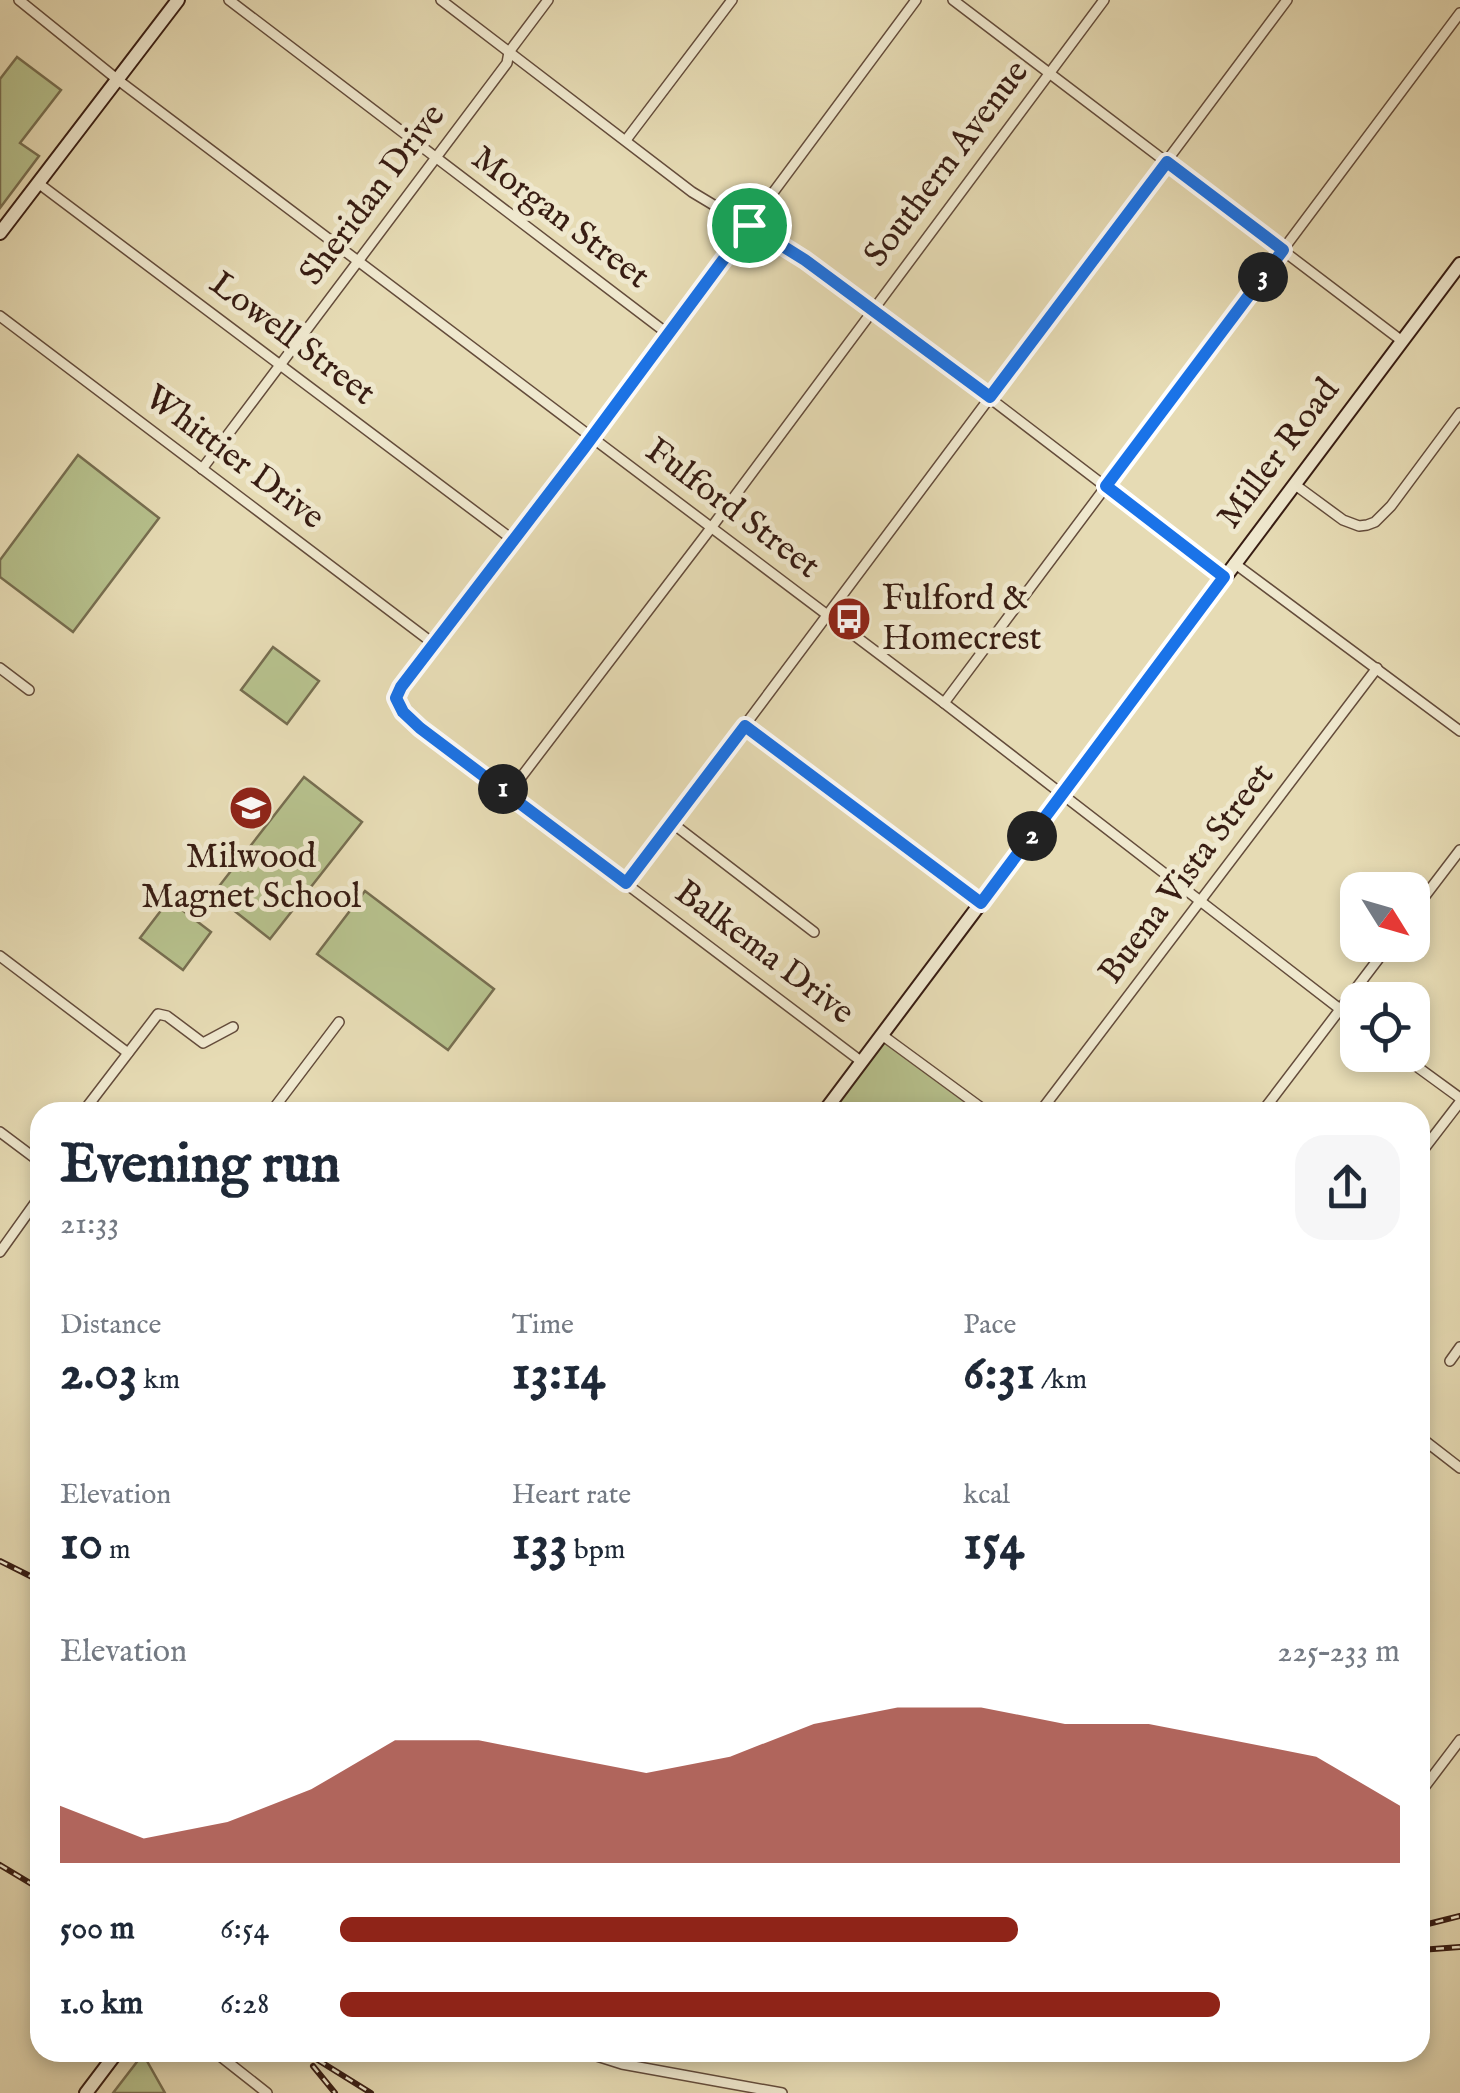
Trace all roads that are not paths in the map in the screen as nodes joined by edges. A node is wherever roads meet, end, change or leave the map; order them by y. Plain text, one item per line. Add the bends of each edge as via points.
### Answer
1 (18, 0) edge
2 (178, 0) edge
3 (229, 0) edge
4 (441, 0) edge
5 (548, 0) edge
6 (732, 0) edge
7 (916, 0) edge
8 (953, 0) edge
9 (1104, 0) edge
10 (1287, 0) edge
11 (1460, 13) edge
12 (509, 52) junction
13 (1049, 73) junction
14 (118, 80) junction
15 (626, 140) junction
16 (436, 158) junction
17 (1167, 162) junction
18 (38, 183) junction
19 (749, 225) junction
20 (0, 233) edge
21 (1283, 250) junction
22 (358, 261) junction
23 (1460, 264) edge
24 (873, 309) junction
25 (0, 316) edge
26 (668, 334) junction
27 (1402, 341) junction
28 (280, 365) junction
29 (990, 397) junction
30 (1460, 413) edge
31 (591, 438) junction
32 (202, 469) junction
33 (1294, 484) junction
34 (1106, 486) junction
35 (710, 528) junction
36 (513, 540) junction
37 (1234, 563) junction
38 (1224, 577) junction
39 (827, 615) junction
40 (434, 644) junction
41 (0, 668) edge
42 (1377, 668) junction
43 (29, 690) dead end
44 (944, 703) junction
45 (745, 726) junction
46 (1460, 731) edge
47 (509, 794) junction
48 (1062, 796) junction
49 (672, 823) junction
50 (1460, 850) edge
51 (626, 883) junction
52 (1430, 889) edge
53 (1200, 902) junction
54 (981, 903) junction
55 (814, 932) dead end
56 (0, 956) edge
57 (1376, 962) edge
58 (1361, 982) edge
59 (1340, 1010) joint
60 (339, 1022) dead end
61 (233, 1027) dead end
62 (882, 1034) junction
63 (128, 1053) junction
64 (862, 1062) junction
65 (1423, 1072) edge
66 (1460, 1100) edge
67 (91, 1102) edge
68 (279, 1102) edge
69 (832, 1102) edge
70 (974, 1102) edge
71 (1048, 1102) edge
72 (1270, 1102) edge
73 (0, 1132) edge
74 (1430, 1140) edge
75 (30, 1154) edge
76 (30, 1210) edge
77 (0, 1252) edge
78 (1460, 1348) edge
79 (1450, 1361) dead end
80 (1430, 1445) edge
81 (1460, 1468) edge
82 (1460, 1740) edge
83 (1430, 1780) edge
84 (109, 2062) edge
85 (228, 2062) edge
86 (616, 2062) edge
87 (86, 2093) edge
88 (267, 2093) edge
89 (782, 2093) edge

1 - 14 street, Fulford Street
2 - 14 street
3 - 16 street, Morgan Street
4 - 12 street
5 - 12 street, Sheridan Drive
6 - 15 street
7 - 19 street
8 - 13 street
9 - 13 street, Southern Avenue
10 - 17 street
11 - 21 street
12 - 15 street
12 - 16 street, Sheridan Drive
13 - 17 street
13 - 24 street, Southern Avenue
14 - 18 street
14 - 22 street, Fulford Street
15 - 19 street via 692,192
16 - 22 street, Sheridan Drive
16 - 26 street, Morgan Street
17 - 21 street
17 - 29 street
18 - 20 street
18 - 28 street, Lowell Street
19 - 24 street
19 - 26 street
21 - 27 street
21 - 34 street
22 - 28 street, Sheridan Drive
22 - 31 street, Fulford Street
23 - 27 street, Miller Road
24 - 29 street
24 - 35 street, Southern Avenue
25 - 32 street, Whittier Drive
26 - 31 street
27 - 33 street, Miller Road
28 - 32 street, Sheridan Drive
28 - 36 street, Lowell Street
29 - 34 street
29 - 39 street
30 - 33 street via 1375,522 1358,526 1343,520
31 - 35 street, Fulford Street
31 - 36 street
32 - 40 street, Whittier Drive
33 - 37 street, Miller Road
34 - 38 street
34 - 44 street
35 - 39 street, Fulford Street
35 - 47 street, Southern Avenue
36 - 40 street
37 - 38 street, Miller Road
37 - 42 street
38 - 48 street, Miller Road
39 - 44 street, Fulford Street
39 - 45 street
40 - 47 street, Balkema Drive via 401,687 398,704
41 - 43 street
42 - 46 street
42 - 53 street, Buena Vista Street
44 - 48 street, Fulford Street
45 - 49 street
45 - 54 street
47 - 51 street, Balkema Drive
48 - 53 street, Fulford Street
48 - 54 street, Miller Road
49 - 51 street
49 - 55 street
50 - 52 street
51 - 64 street, Balkema Drive
53 - 59 street, Fulford Street
53 - 71 street, Buena Vista Street
54 - 62 street, Miller Road
56 - 63 street
57 - 58 street
59 - 72 street
60 - 68 street
61 - 63 street via 206,1043 158,1014
62 - 64 street, Miller Road
62 - 70 street
63 - 67 street
64 - 69 street, Miller Road
65 - 66 street
66 - 74 street
73 - 75 street
76 - 77 street
78 - 79 street
80 - 81 street
82 - 83 street
84 - 87 street
85 - 88 street
86 - 89 street

